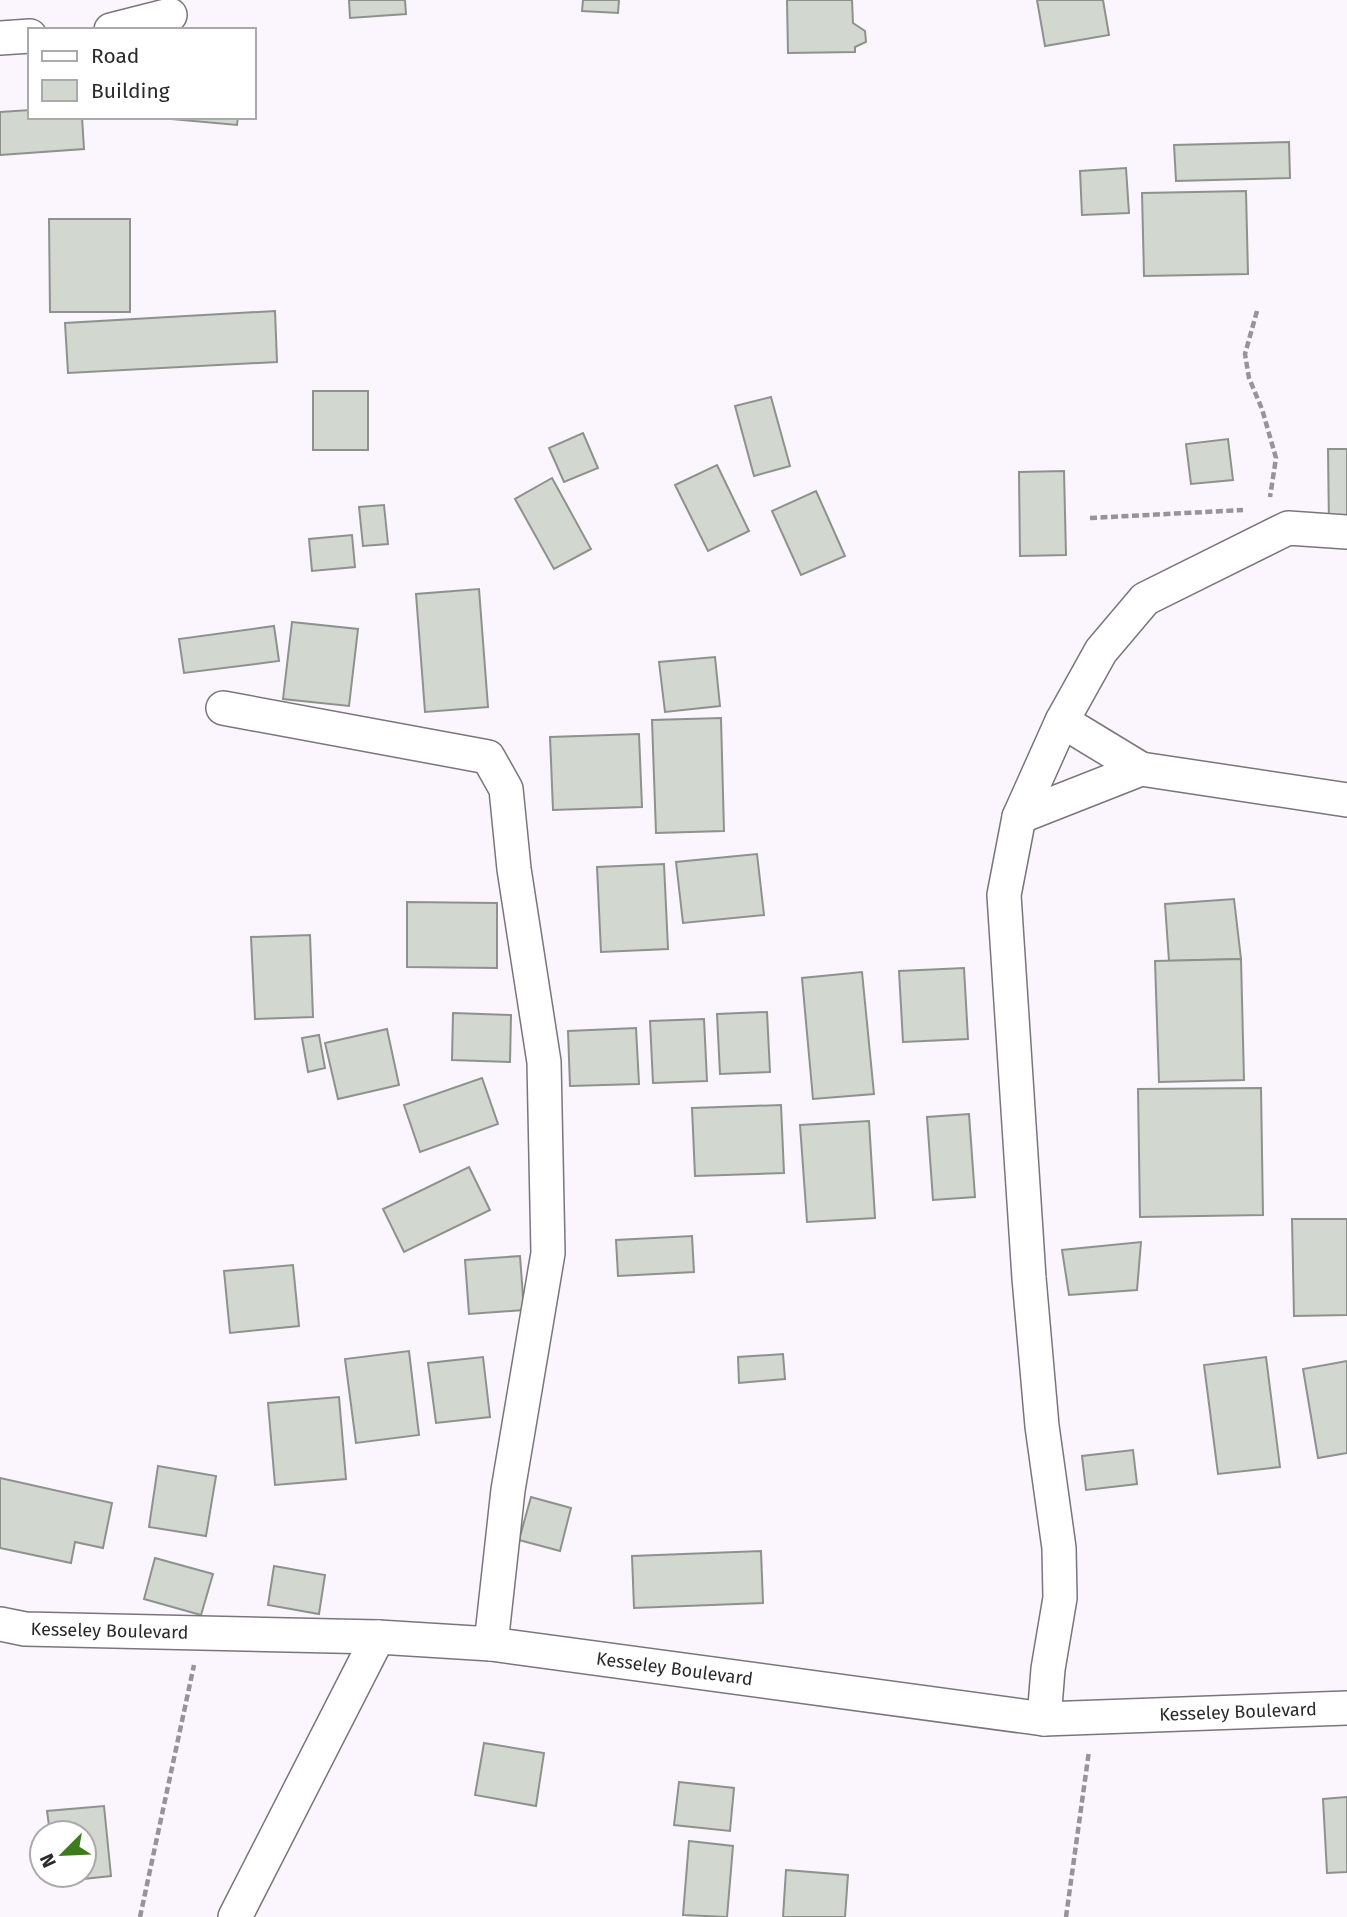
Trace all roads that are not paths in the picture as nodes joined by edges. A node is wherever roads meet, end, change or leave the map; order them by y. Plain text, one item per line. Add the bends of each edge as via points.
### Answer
1 (170, 15) dead end
2 (119, 28) edge
3 (28, 36) edge
4 (0, 38) edge
5 (1347, 532) edge
6 (223, 708) dead end
7 (1062, 720) junction
8 (1141, 769) junction
9 (1347, 800) edge
10 (1018, 817) junction
11 (0, 1624) edge
12 (378, 1637) junction
13 (491, 1644) junction
14 (1347, 1708) edge
15 (1044, 1719) junction
16 (235, 1917) edge

1 - 2 street
3 - 4 street
5 - 7 street via 1278,519 1145,599 1101,651
6 - 13 street via 488,757 506,789 544,1062 548,1253 508,1490
7 - 8 street
7 - 10 street
8 - 9 street
8 - 10 street
10 - 15 street via 1004,895 1041,1412 1059,1548 1060,1598
11 - 12 street, Kesseley Boulevard via 25,1629
12 - 13 street, Kesseley Boulevard
12 - 16 street
13 - 15 street, Kesseley Boulevard
14 - 15 street, Kesseley Boulevard

